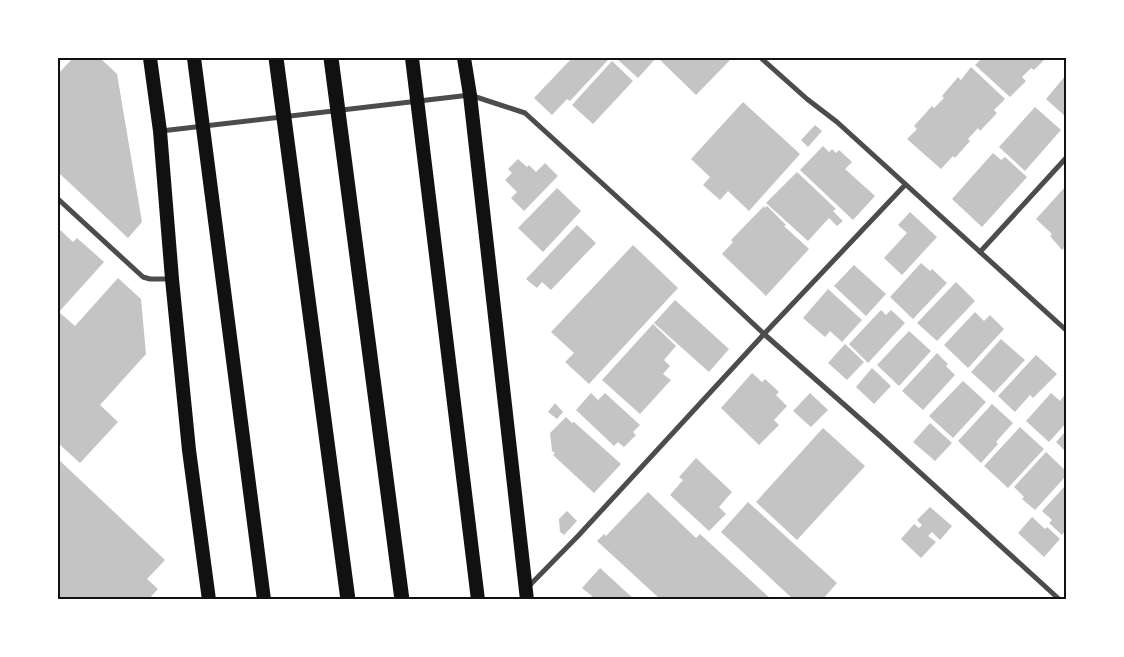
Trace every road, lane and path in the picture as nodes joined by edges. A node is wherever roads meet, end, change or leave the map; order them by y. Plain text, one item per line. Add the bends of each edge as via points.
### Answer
1 (150, 58) edge
2 (194, 58) edge
3 (276, 58) edge
4 (331, 58) edge
5 (412, 58) edge
6 (464, 58) edge
7 (761, 58) edge
8 (470, 95) junction
9 (160, 131) junction
10 (1066, 158) edge
11 (905, 184) junction
12 (58, 199) edge
13 (980, 252) junction
14 (172, 279) junction
15 (1066, 330) edge
16 (764, 334) junction
17 (528, 596) edge
18 (210, 600) edge
19 (264, 600) edge
20 (348, 600) edge
21 (402, 600) edge
22 (478, 600) edge
23 (1060, 600) edge

1 - 9 highway
2 - 19 highway
3 - 20 highway
4 - 21 highway
5 - 22 highway
6 - 8 highway
7 - 11 street
8 - 9 street
8 - 16 street via 525,113
8 - 17 highway
9 - 14 highway
10 - 13 street
11 - 13 street
11 - 16 street
12 - 14 street via 143,277 150,280
13 - 15 street
14 - 18 highway via 189,450
16 - 17 street via 578,536
16 - 23 street

